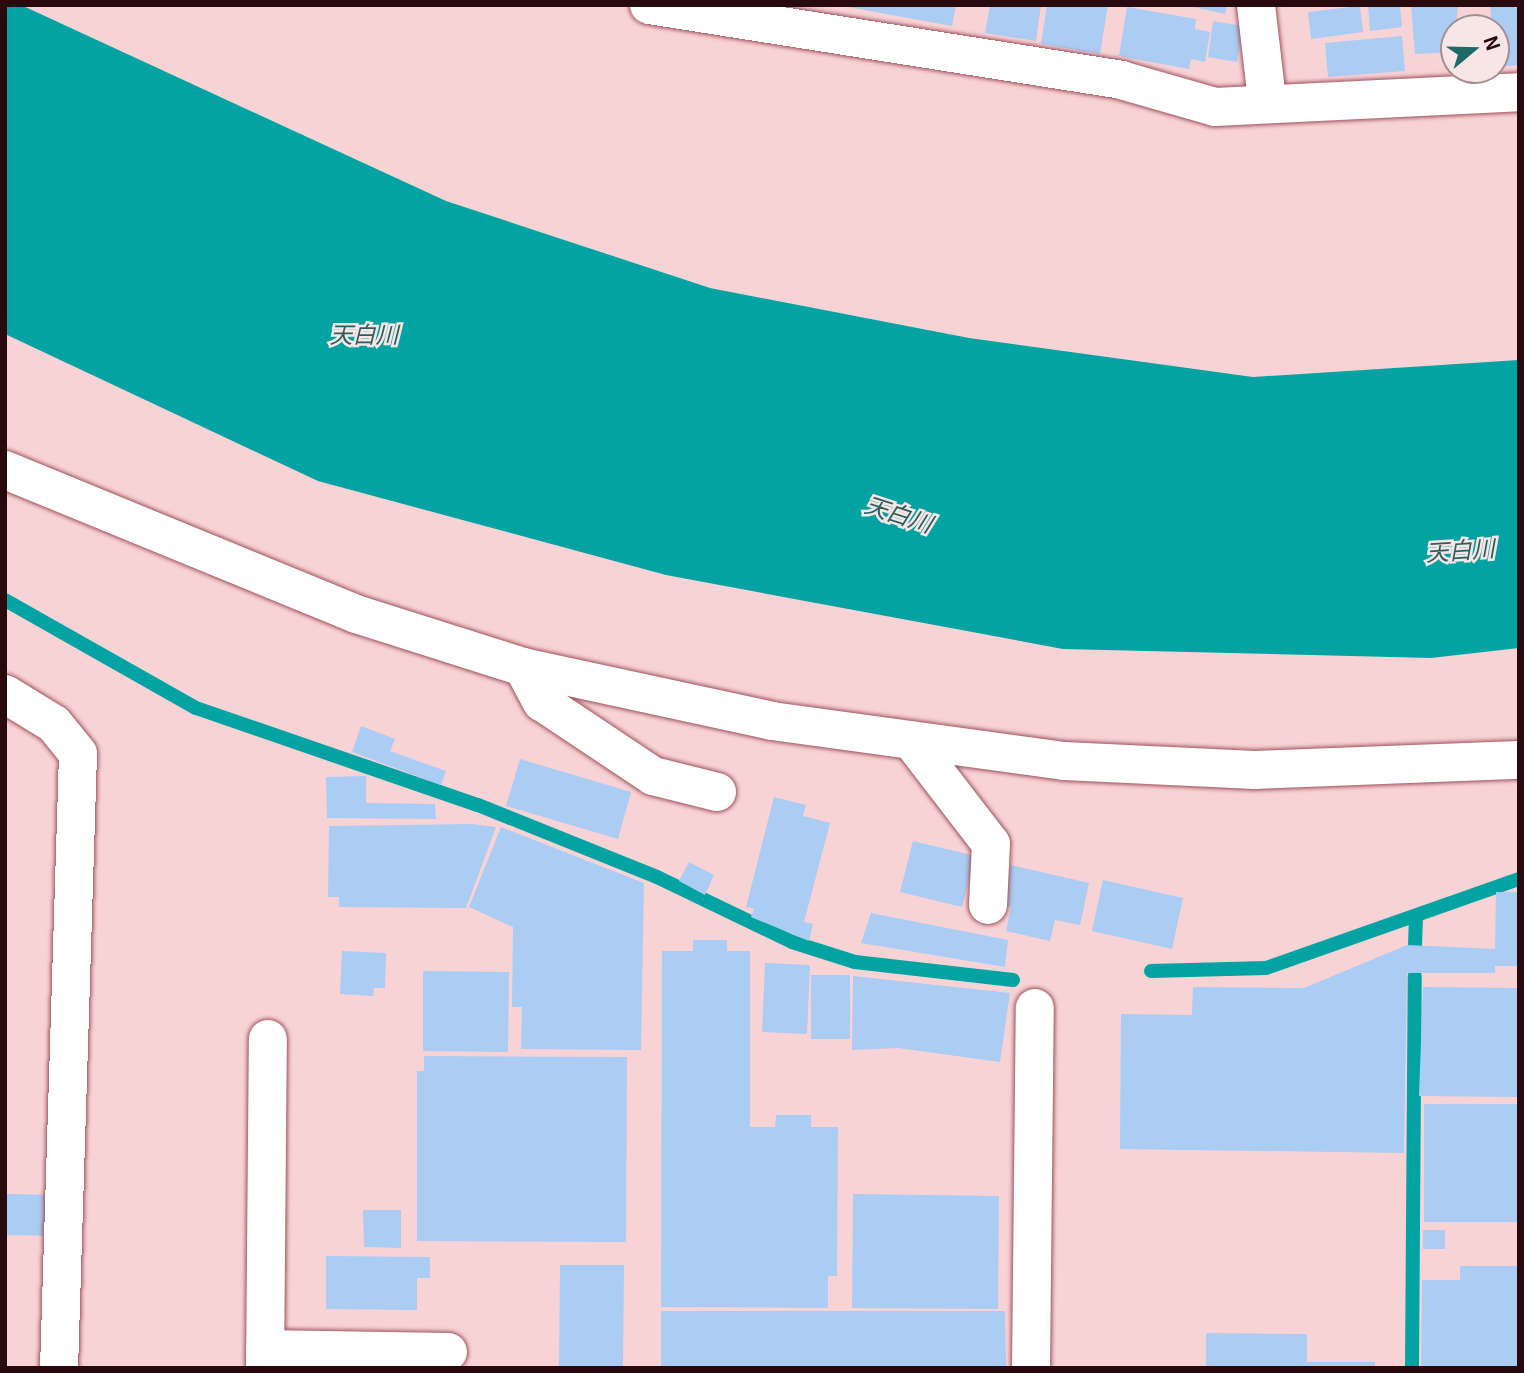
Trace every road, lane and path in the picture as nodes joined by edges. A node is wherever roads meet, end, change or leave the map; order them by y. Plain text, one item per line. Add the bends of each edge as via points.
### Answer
1 (649, 5) edge
2 (1256, 5) edge
3 (1519, 92) edge
4 (1268, 100) junction
5 (5, 470) edge
6 (523, 667) junction
7 (5, 694) edge
8 (911, 740) junction
9 (1519, 760) edge
10 (717, 792) dead end
11 (988, 905) dead end
12 (1035, 1008) dead end
13 (268, 1038) dead end
14 (448, 1352) dead end
15 (265, 1358) edge
16 (58, 1368) edge
17 (1031, 1368) edge

1 - 4 street via 1121,80 1214,107
2 - 4 street
3 - 4 street
5 - 6 street via 283,588
6 - 8 street via 772,721
6 - 10 street via 542,702 653,776
7 - 16 street via 54,724 78,754
8 - 9 street via 1063,761 1255,770
8 - 11 street via 991,844
12 - 17 street
13 - 15 street
14 - 15 street

